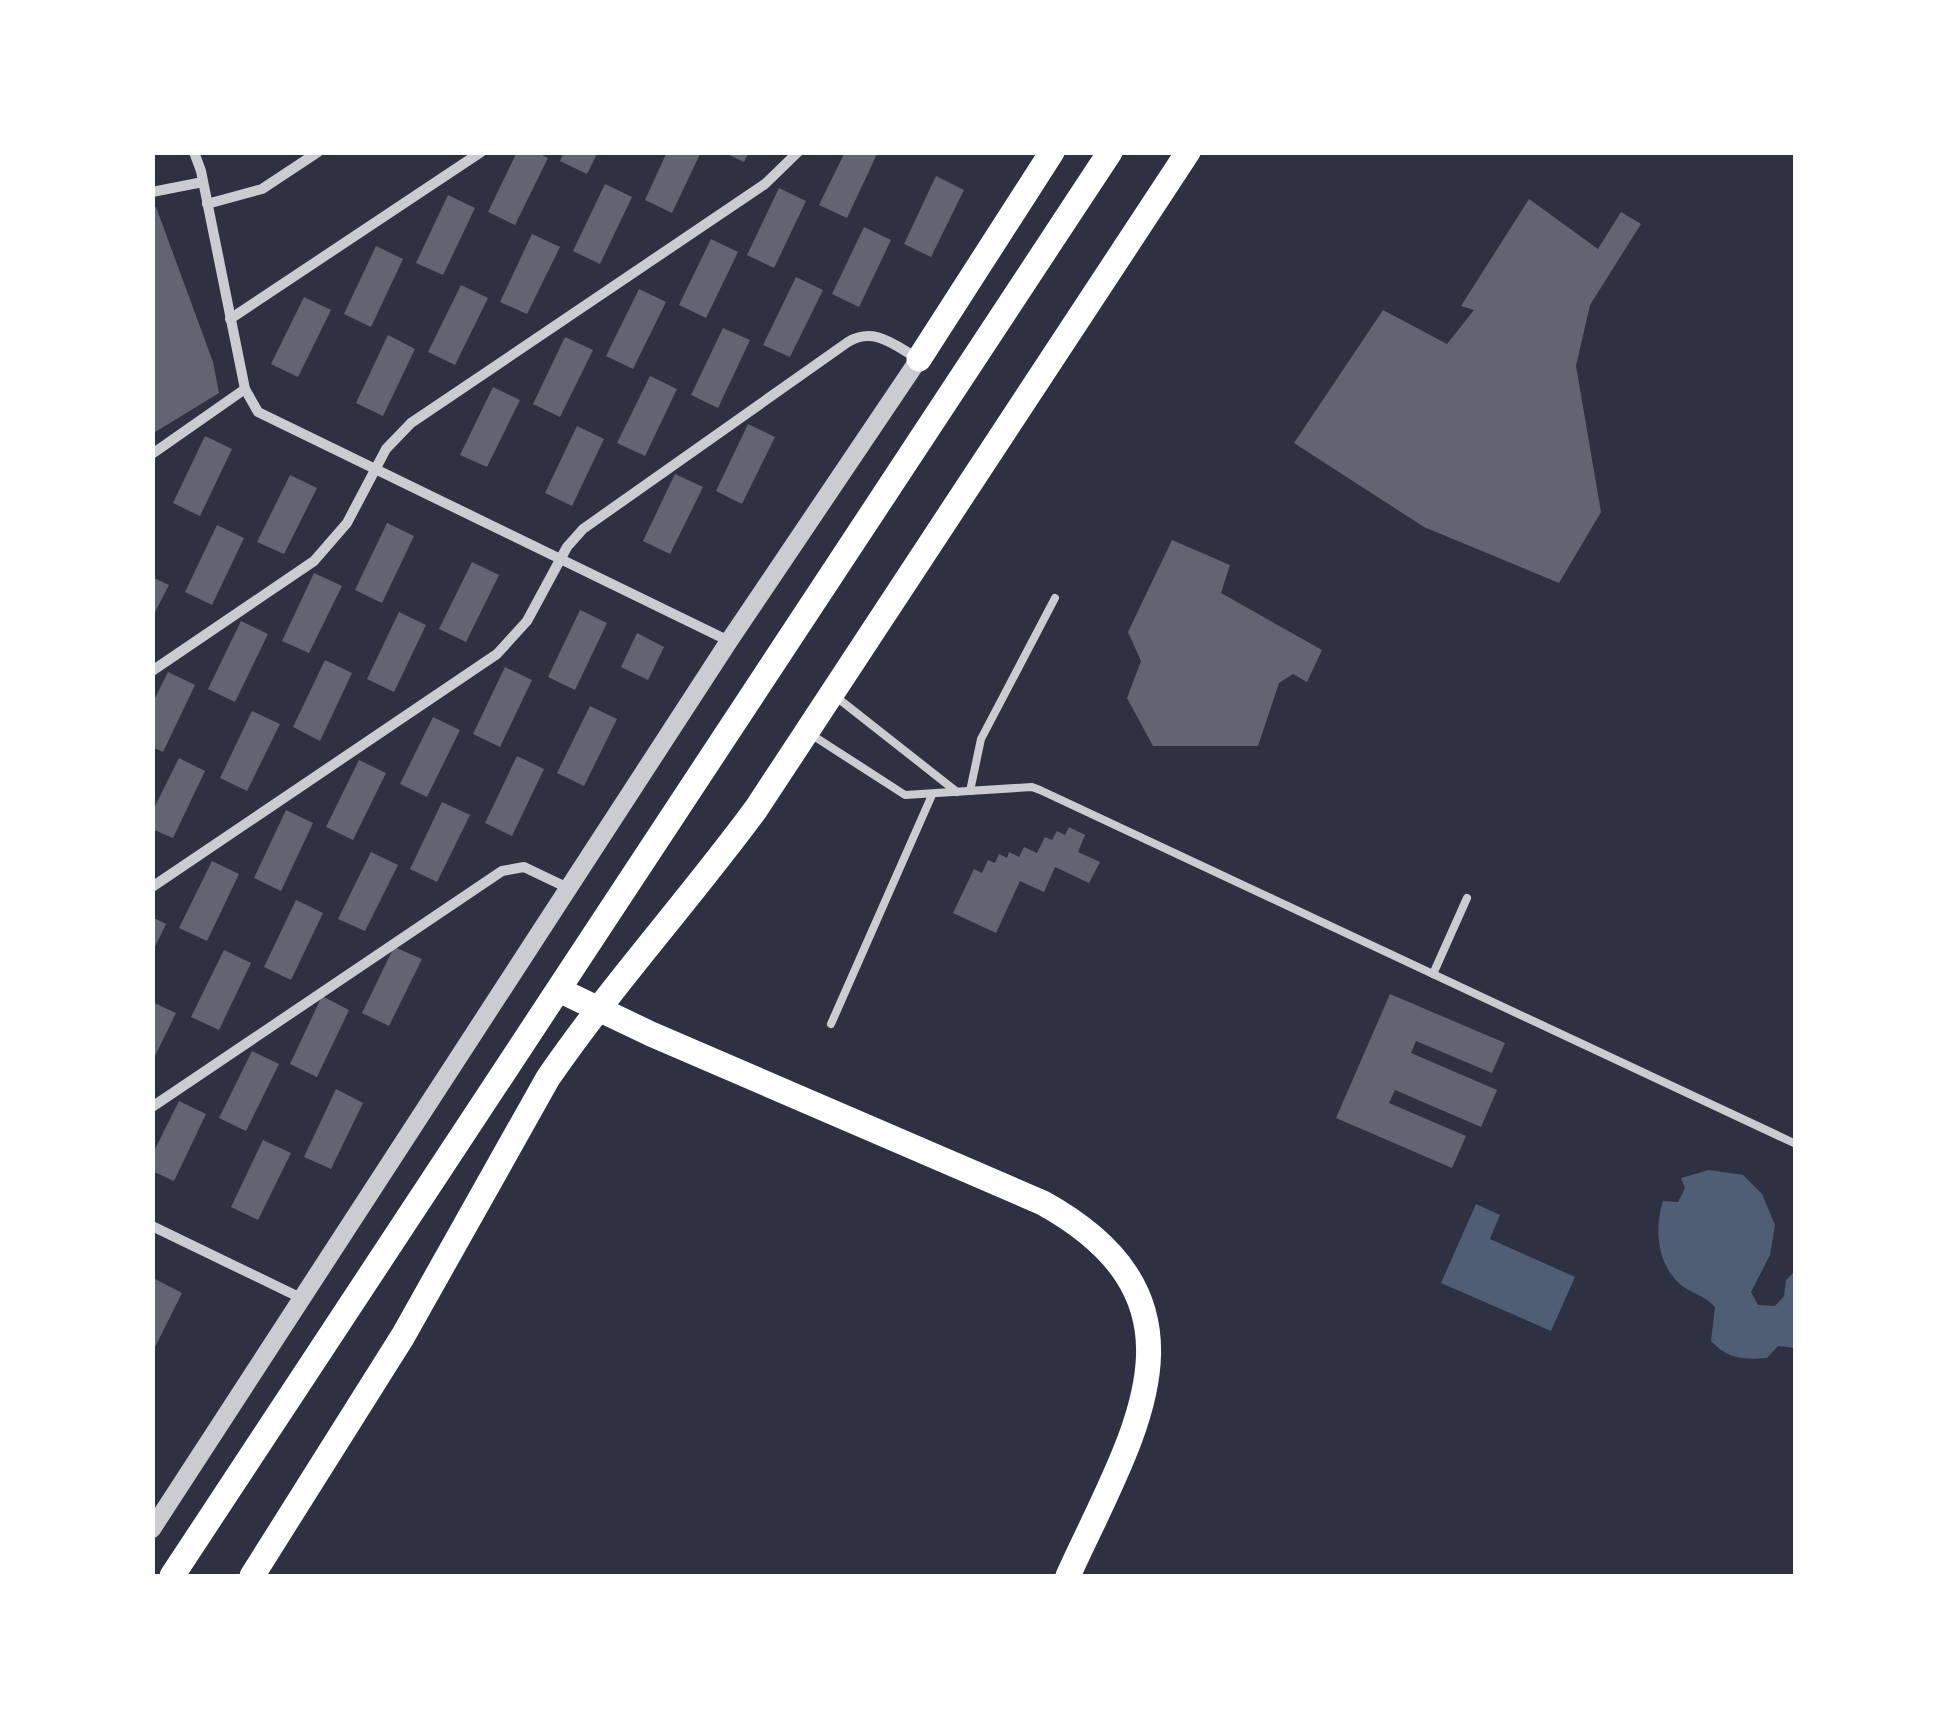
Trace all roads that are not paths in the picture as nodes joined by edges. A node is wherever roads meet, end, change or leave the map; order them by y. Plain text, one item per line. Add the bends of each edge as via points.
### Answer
1 (194, 152) edge
2 (318, 152) edge
3 (481, 152) edge
4 (798, 152) edge
5 (1052, 152) edge
6 (1110, 152) edge
7 (1188, 152) edge
8 (203, 182) junction
9 (152, 192) edge
10 (207, 204) junction
11 (230, 319) junction
12 (918, 359) junction
13 (245, 389) junction
14 (152, 454) edge
15 (376, 469) junction
16 (560, 559) junction
17 (1055, 598) dead end
18 (728, 641) junction
19 (152, 670) edge
20 (833, 695) junction
21 (809, 733) junction
22 (970, 791) junction
23 (957, 792) junction
24 (932, 795) junction
25 (152, 887) edge
26 (568, 888) junction
27 (1467, 898) dead end
28 (1433, 974) junction
29 (559, 990) junction
30 (598, 1010) junction
31 (831, 1024) dead end
32 (152, 1107) edge
33 (1796, 1144) edge
34 (152, 1226) edge
35 (304, 1299) junction
36 (152, 1529) edge
37 (172, 1576) edge
38 (252, 1576) edge
39 (1068, 1576) edge

1 - 8 street
2 - 10 street via 262,188
3 - 11 street
4 - 15 street via 766,184 411,423
5 - 12 main road
6 - 29 main road
7 - 20 main road
8 - 9 street
8 - 10 street
10 - 11 street
11 - 13 street
12 - 16 street via 880,336 856,337 583,529
12 - 18 street
13 - 14 street
13 - 15 street via 258,412
15 - 16 street
15 - 19 street via 346,524 314,561
16 - 18 street
16 - 25 street via 527,621 497,654
17 - 22 lane via 982,738
18 - 26 street
20 - 21 main road
20 - 23 lane
21 - 24 lane via 905,795
21 - 30 main road via 701,884
22 - 23 lane
22 - 28 lane via 1040,790
23 - 24 lane
24 - 31 lane
26 - 32 street via 524,867 502,871
26 - 35 street
27 - 28 lane
28 - 33 lane
29 - 30 main road
29 - 37 main road
30 - 38 main road via 548,1078 404,1336
30 - 39 main road via 1043,1203 1119,1261 1145,1320 1146,1390
34 - 35 street
35 - 36 street

